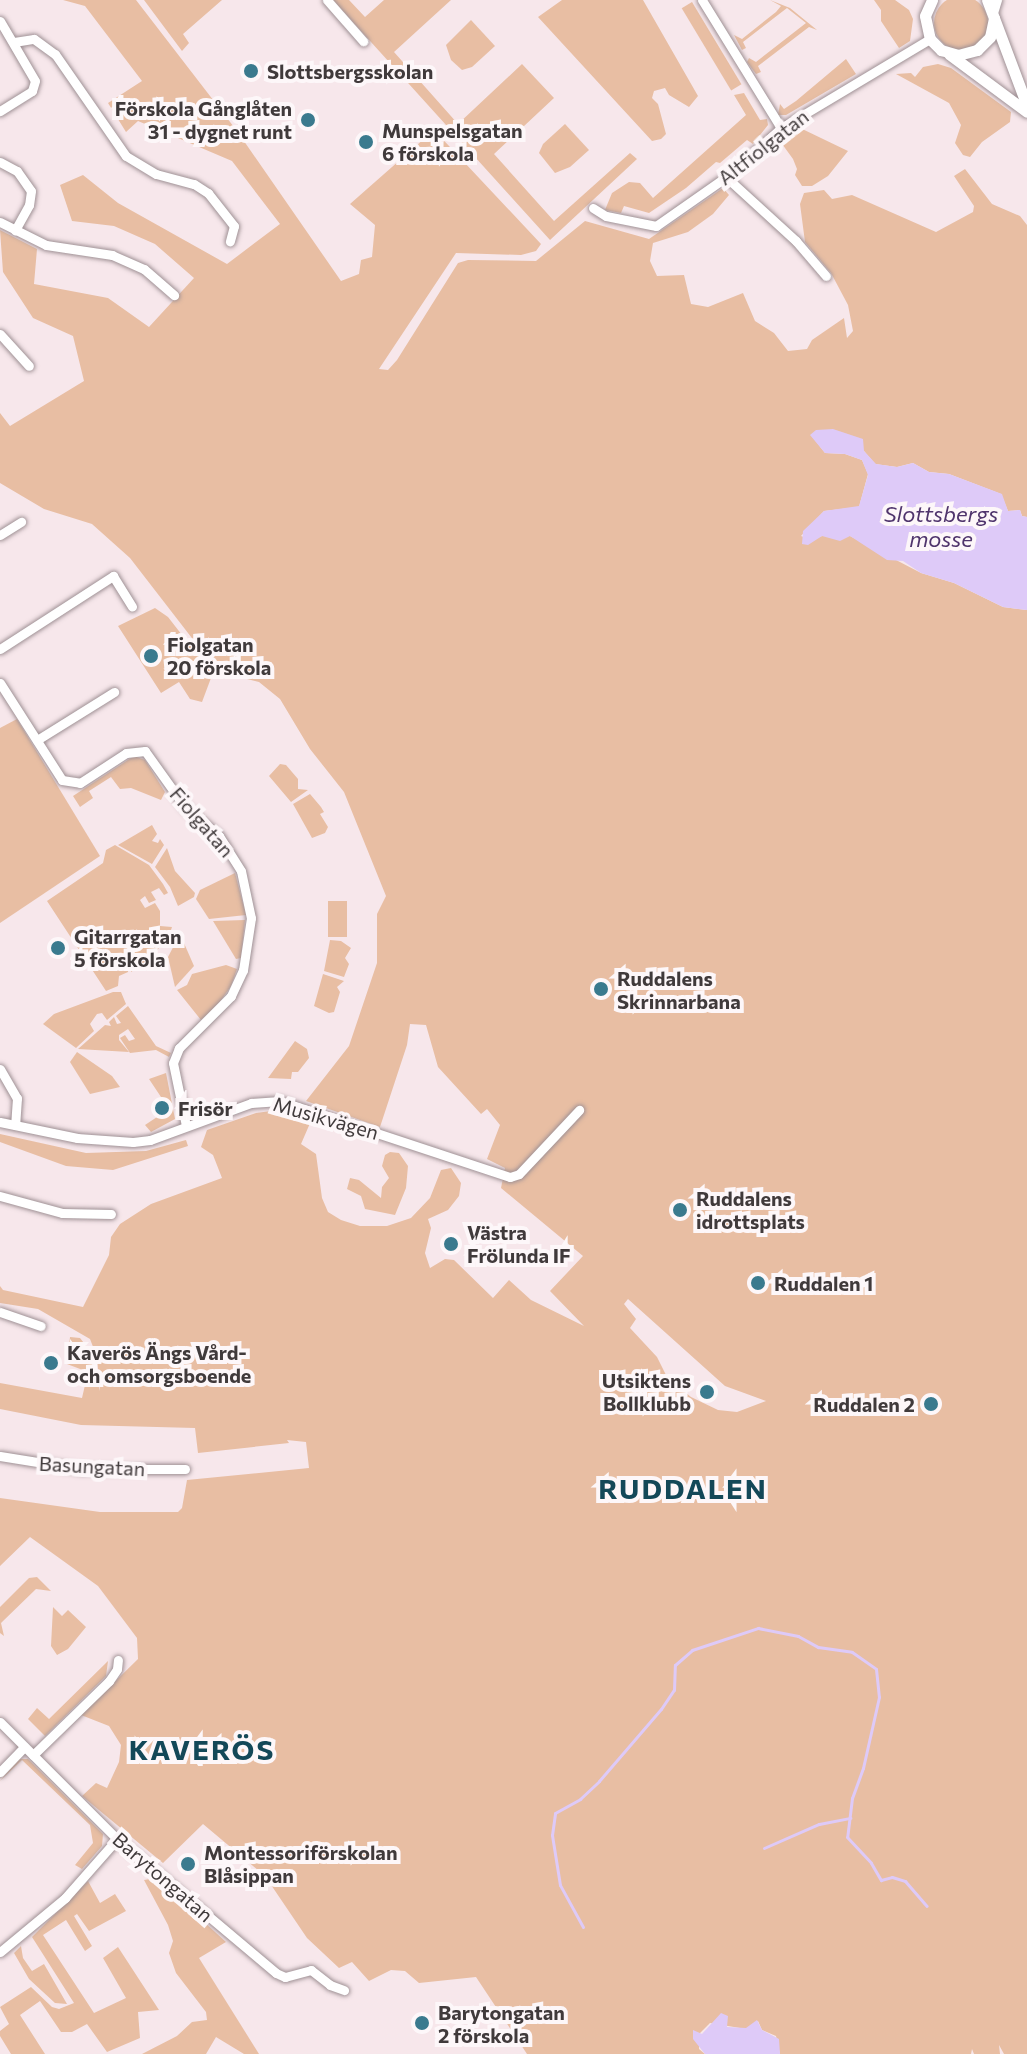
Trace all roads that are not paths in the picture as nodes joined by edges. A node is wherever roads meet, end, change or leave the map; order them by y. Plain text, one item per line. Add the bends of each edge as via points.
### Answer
1 (327, 0) edge
2 (702, 0) edge
3 (918, 0) edge
4 (932, 0) edge
5 (987, 0) edge
6 (997, 0) edge
7 (993, 15) junction
8 (925, 16) junction
9 (0, 21) edge
10 (930, 39) junction
11 (363, 41) dead end
12 (14, 42) junction
13 (948, 53) junction
14 (1027, 109) edge
15 (0, 111) edge
16 (781, 128) junction
17 (0, 162) edge
18 (726, 177) junction
19 (593, 208) dead end
20 (0, 222) edge
21 (15, 230) junction
22 (230, 241) dead end
23 (826, 276) dead end
24 (174, 295) dead end
25 (0, 334) edge
26 (29, 366) dead end
27 (21, 522) dead end
28 (0, 535) edge
29 (132, 606) dead end
30 (0, 649) edge
31 (0, 683) edge
32 (114, 692) dead end
33 (37, 740) junction
34 (0, 1069) edge
35 (579, 1110) dead end
36 (0, 1122) edge
37 (15, 1125) junction
38 (186, 1126) junction
39 (0, 1196) edge
40 (111, 1214) dead end
41 (0, 1312) edge
42 (41, 1326) dead end
43 (0, 1456) edge
44 (185, 1469) dead end
45 (118, 1660) dead end
46 (0, 1722) edge
47 (24, 1747) junction
48 (33, 1755) junction
49 (0, 1772) edge
50 (117, 1839) junction
51 (0, 1952) edge
52 (344, 1990) dead end

1 - 11 street
2 - 16 street
3 - 8 street
4 - 8 street
5 - 7 street
6 - 7 street
7 - 13 street via 990,37 977,50
7 - 14 street
8 - 10 street
9 - 12 street
10 - 13 street
10 - 16 street, Altfiolgatan
12 - 15 street via 35,86
12 - 22 street via 34,39 55,54 126,156 156,174 208,193 234,226
13 - 14 street
16 - 18 street, Altfiolgatan
17 - 21 street via 17,171 31,191
18 - 19 street, Altfiolgatan via 656,226 606,216
18 - 23 street
20 - 21 street
21 - 24 street via 56,248 123,260 144,269
25 - 26 street
27 - 28 street
29 - 30 street via 113,576
31 - 33 street, Fiolgatan
32 - 33 street
33 - 38 street, Fiolgatan via 62,780 75,784 126,753 145,751 185,807 219,836 241,871 251,918 243,970 231,996 179,1048 173,1063
34 - 37 street via 17,1098
35 - 38 street, Musikvägen via 519,1174 510,1177 280,1101 251,1103
36 - 37 street, Musikvägen
37 - 38 street, Musikvägen via 77,1138 133,1142
39 - 40 street via 62,1213
41 - 42 street
43 - 44 street, Basungatan via 81,1469
45 - 48 street via 109,1681
46 - 47 street, Barytongatan
47 - 48 street, Barytongatan
47 - 49 street
48 - 50 street, Barytongatan
50 - 51 street via 65,1898
50 - 52 street, Barytongatan via 276,1973 285,1977 311,1970

